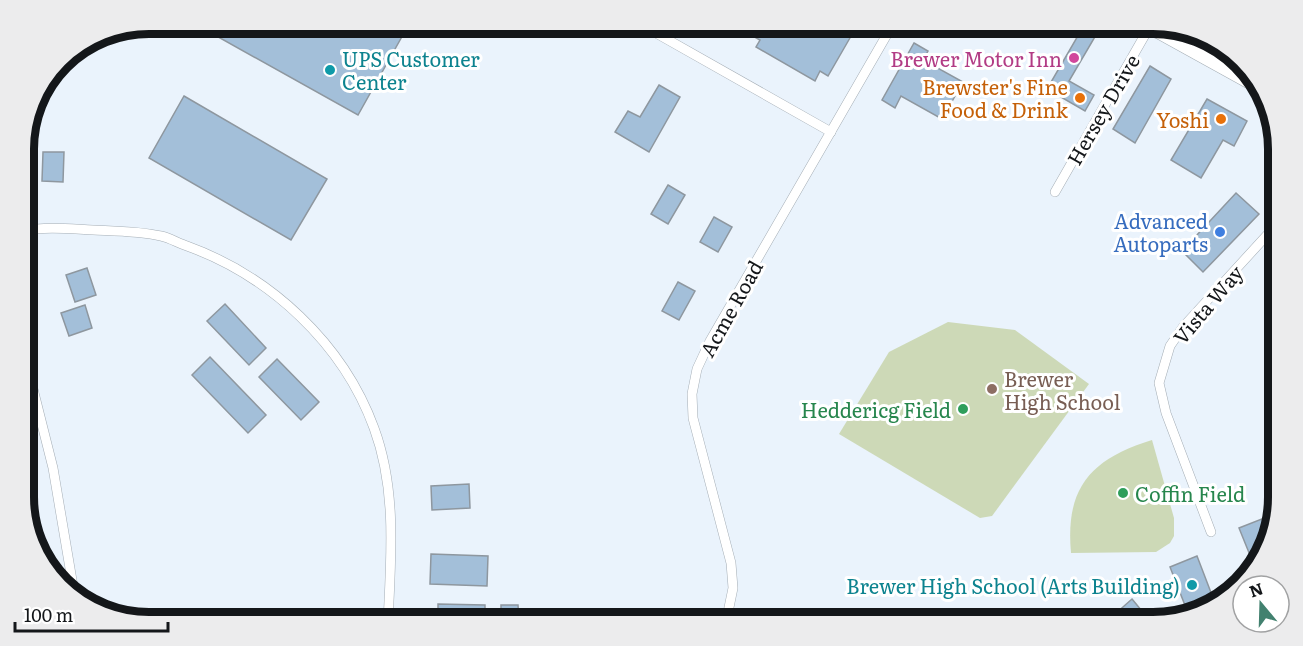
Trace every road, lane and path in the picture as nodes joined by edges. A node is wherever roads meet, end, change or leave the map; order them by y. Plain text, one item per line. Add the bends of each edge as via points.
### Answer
1 (658, 34) edge
2 (887, 34) edge
3 (1143, 34) edge
4 (1166, 35) edge
5 (1242, 77) edge
6 (831, 132) junction
7 (1055, 192) dead end
8 (35, 231) edge
9 (1268, 234) edge
10 (34, 400) edge
11 (1211, 532) dead end
12 (72, 581) edge
13 (728, 611) edge
14 (389, 612) edge

1 - 6 street
2 - 6 street, Acme Road
3 - 7 street, Hersey Drive
4 - 5 main road
6 - 13 street, Acme Road via 697,369 692,393 693,418 731,563 733,588
8 - 14 street via 74,229 161,236 232,266 268,288 299,314 347,374 374,428 390,506
9 - 11 street, Vista Way via 1183,327 1170,346 1159,383 1166,413
10 - 12 street via 55,477

